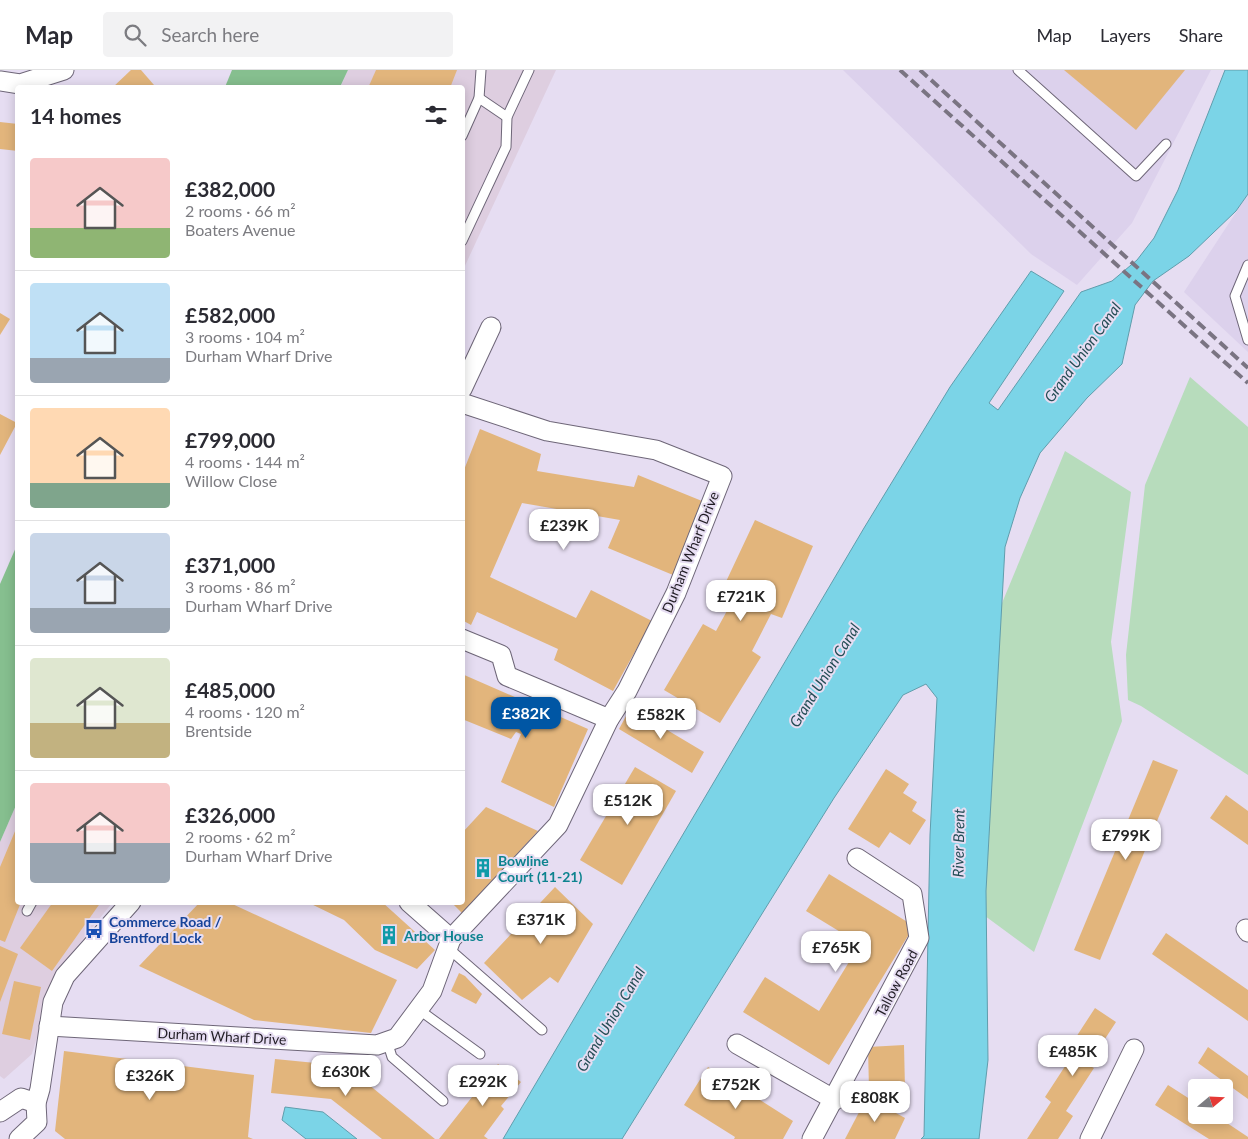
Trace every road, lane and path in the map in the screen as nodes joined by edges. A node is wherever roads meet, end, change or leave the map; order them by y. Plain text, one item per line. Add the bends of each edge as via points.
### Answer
1 (64, 70) edge
2 (481, 70) edge
3 (530, 70) edge
4 (1018, 70) edge
5 (0, 81) edge
6 (479, 98) junction
7 (507, 117) junction
8 (465, 129) edge
9 (1166, 144) dead end
10 (465, 235) edge
11 (1248, 265) edge
12 (491, 327) dead end
13 (1248, 340) edge
14 (467, 366) edge
15 (465, 404) edge
16 (465, 640) edge
17 (609, 719) junction
18 (858, 858) dead end
19 (30, 905) edge
20 (127, 905) edge
21 (412, 905) edge
22 (27, 911) dead end
23 (449, 944) junction
24 (418, 1009) junction
25 (49, 1026) junction
26 (542, 1030) dead end
27 (387, 1041) junction
28 (737, 1044) dead end
29 (1134, 1049) dead end
30 (480, 1054) dead end
31 (835, 1100) junction
32 (443, 1101) dead end
33 (36, 1103) junction
34 (0, 1112) edge
35 (19, 1139) edge
36 (812, 1139) edge
37 (1090, 1139) edge

1 - 5 street via 20,84
2 - 6 lane
3 - 7 lane
4 - 9 lane via 1136,176
6 - 7 lane
6 - 8 lane
7 - 10 lane via 506,147
11 - 13 lane via 1235,296
12 - 14 street
15 - 17 street, Durham Wharf Drive via 547,431 656,450 722,476 676,594 627,691
16 - 17 street via 501,655 507,676
17 - 23 street, Durham Wharf Drive via 558,825
18 - 31 street, Tallow Road via 912,894 919,938
19 - 22 lane
20 - 25 street via 65,976 53,1002
21 - 23 street
23 - 24 street, Durham Wharf Drive via 432,991
23 - 26 lane
24 - 27 street, Durham Wharf Drive via 396,1038
24 - 30 lane
25 - 27 street, Durham Wharf Drive via 377,1045
25 - 33 street
27 - 32 lane via 392,1057
28 - 31 street
29 - 37 street
31 - 36 street, Tallow Road
33 - 34 street via 21,1098
33 - 35 street via 37,1122

